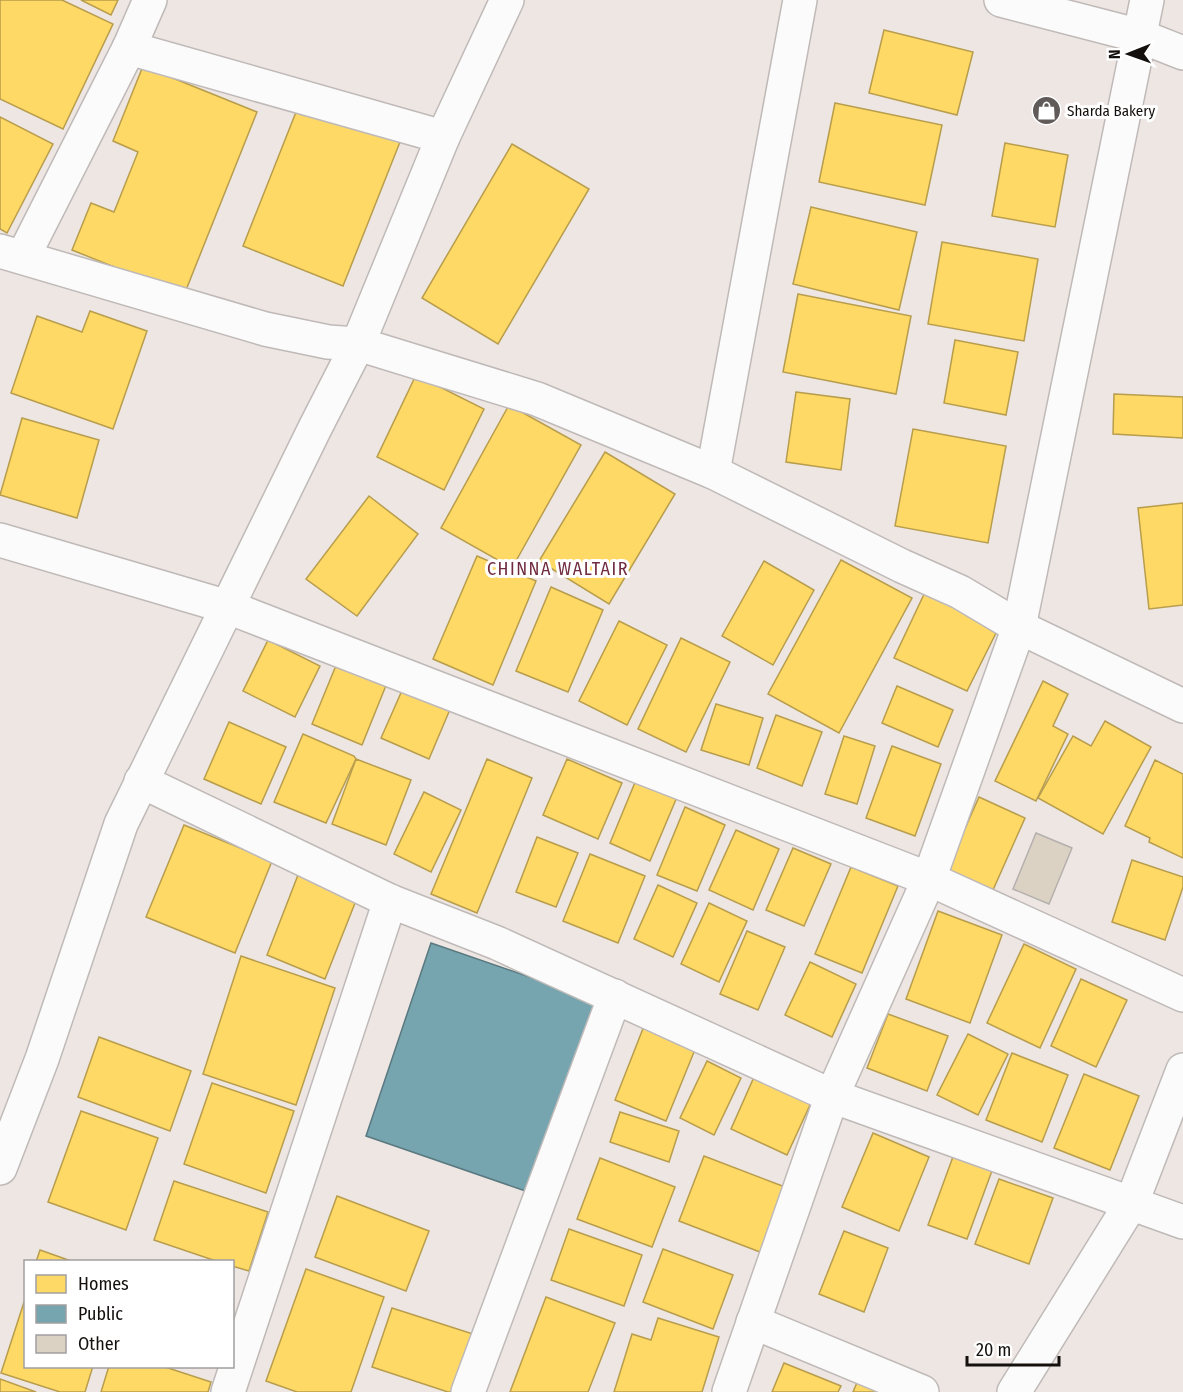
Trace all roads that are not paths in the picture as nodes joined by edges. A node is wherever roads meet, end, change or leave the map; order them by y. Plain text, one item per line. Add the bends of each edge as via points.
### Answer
1 (150, 0) edge
2 (507, 0) edge
3 (800, 0) edge
4 (1001, 0) edge
5 (1147, 0) edge
6 (1140, 36) junction
7 (129, 48) junction
8 (1183, 53) edge
9 (444, 137) junction
10 (12, 254) edge
11 (358, 344) junction
12 (713, 472) junction
13 (0, 540) edge
14 (228, 608) junction
15 (1019, 627) junction
16 (1183, 706) edge
17 (141, 781) junction
18 (929, 879) junction
19 (390, 902) junction
20 (1183, 994) edge
21 (615, 996) junction
22 (1183, 1070) edge
23 (832, 1096) junction
24 (0, 1168) edge
25 (1132, 1202) junction
26 (1183, 1222) edge
27 (753, 1322) junction
28 (228, 1392) edge
29 (468, 1392) edge
30 (729, 1392) edge
31 (922, 1392) edge
32 (1014, 1392) edge

1 - 7 street
2 - 9 street
3 - 12 street
4 - 6 street
5 - 6 street
6 - 8 street
6 - 15 street
7 - 9 street
7 - 10 street
9 - 11 street
10 - 11 street via 265,329
11 - 12 street via 537,399
11 - 14 street
12 - 15 street via 960,592
13 - 14 street
14 - 17 street
14 - 18 street
15 - 16 street
15 - 18 street
17 - 19 street
17 - 24 street via 122,824 42,1059
18 - 20 street
18 - 23 street
19 - 21 street via 497,943
19 - 28 street
21 - 23 street
21 - 29 street
22 - 25 street
23 - 25 street
23 - 27 street
25 - 26 street
25 - 32 street
27 - 30 street
27 - 31 street

